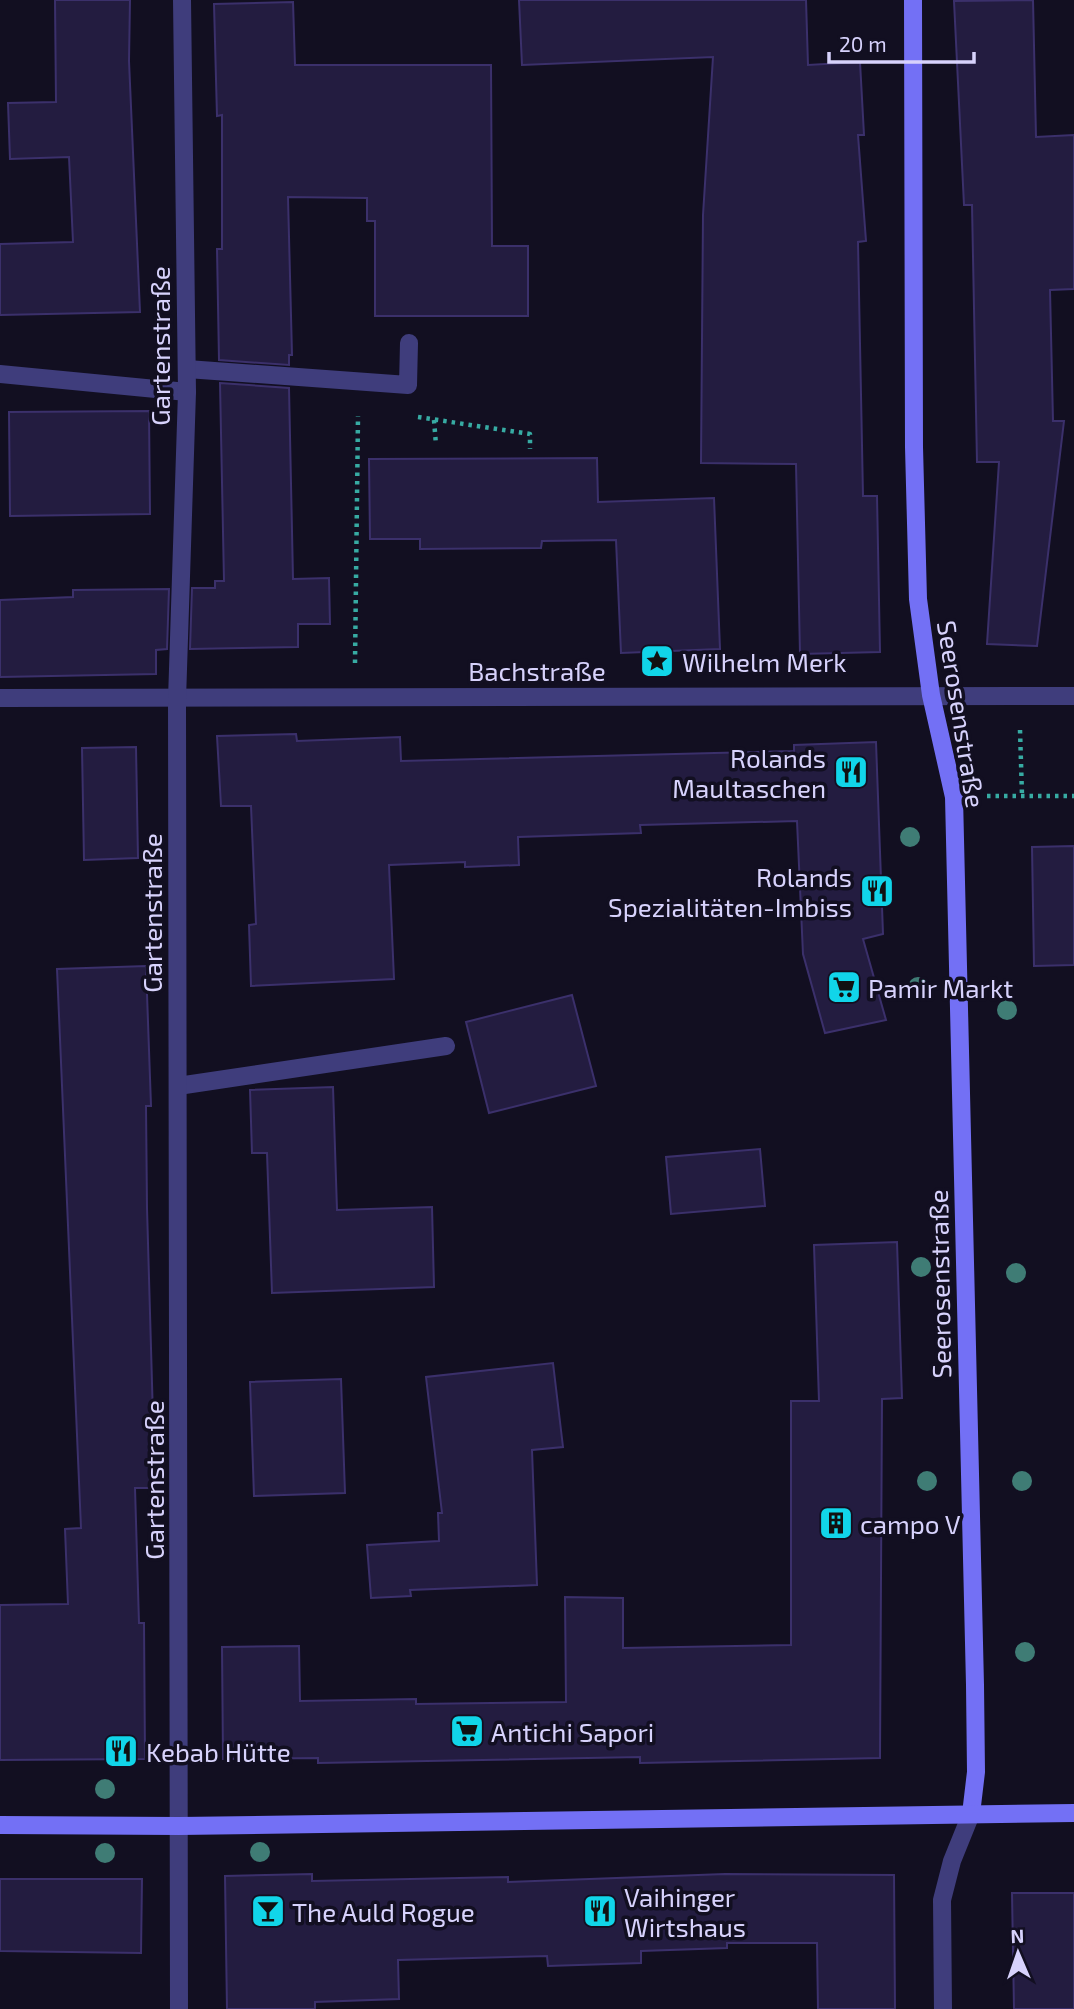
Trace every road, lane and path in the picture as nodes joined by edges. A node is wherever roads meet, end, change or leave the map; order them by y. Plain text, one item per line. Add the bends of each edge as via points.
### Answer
1 (182, 0) edge
2 (913, 0) edge
3 (409, 343) dead end
4 (187, 369) junction
5 (0, 374) edge
6 (187, 392) junction
7 (358, 409) dead end
8 (409, 416) dead end
9 (435, 420) junction
10 (436, 444) dead end
11 (530, 449) dead end
12 (354, 695) junction
13 (931, 695) junction
14 (1074, 696) edge
15 (0, 698) edge
16 (1019, 698) junction
17 (177, 700) junction
18 (1023, 795) junction
19 (1074, 796) edge
20 (954, 797) junction
21 (446, 1046) dead end
22 (178, 1086) junction
23 (1074, 1813) edge
24 (971, 1814) junction
25 (0, 1825) edge
26 (179, 1826) junction
27 (179, 2009) edge
28 (943, 2009) edge

1 - 4 street, Gartenstraße
2 - 13 street, Seerosenstraße via 914,461 920,626
3 - 4 street via 408,385
4 - 6 street, Gartenstraße
5 - 6 street
6 - 17 street, Gartenstraße
7 - 12 path
8 - 9 path
9 - 10 path
9 - 11 path via 530,434
12 - 13 street, Bachstraße
12 - 17 street, Bachstraße
13 - 16 street, Bachstraße
13 - 20 street, Seerosenstraße
14 - 16 street, Bachstraße
15 - 17 street, Bachstraße
16 - 18 path
17 - 22 street, Gartenstraße
18 - 19 path
18 - 20 path
20 - 24 street, Seerosenstraße via 975,1685 976,1772
21 - 22 street
22 - 26 street, Gartenstraße
23 - 24 street
24 - 26 street
24 - 28 street via 951,1861 942,1900
25 - 26 street
26 - 27 street, Gartenstraße

